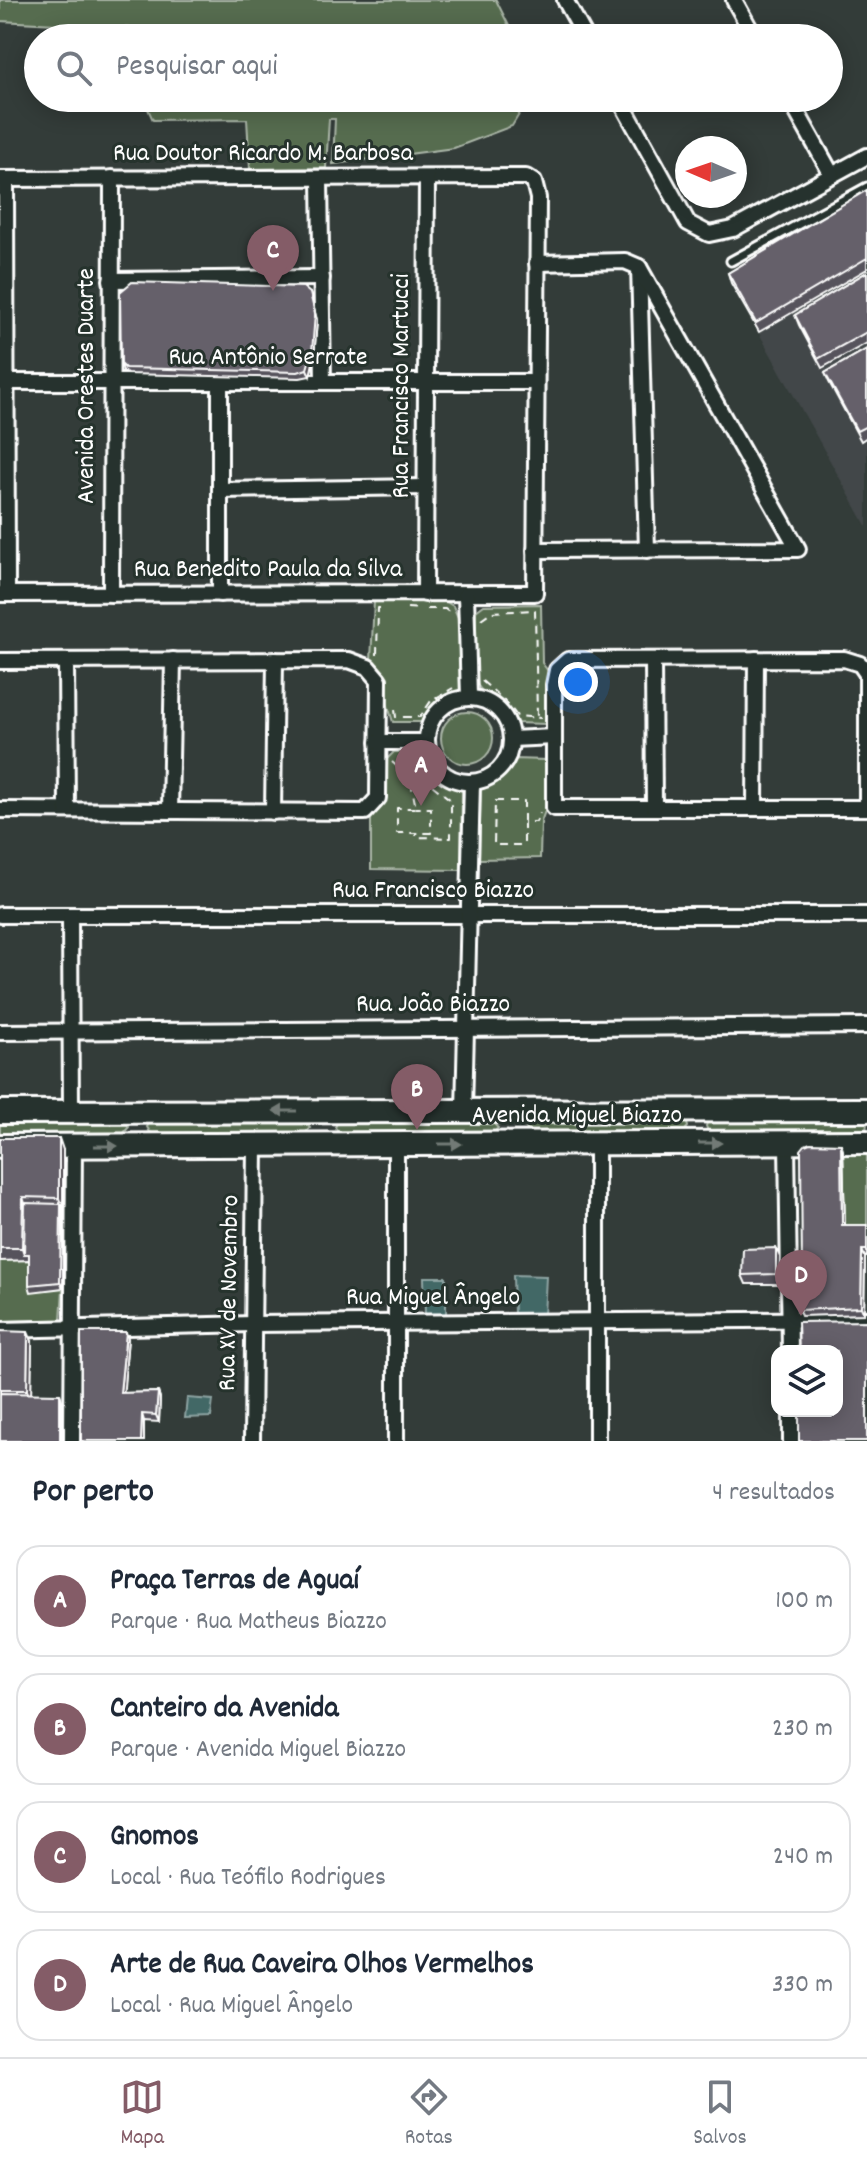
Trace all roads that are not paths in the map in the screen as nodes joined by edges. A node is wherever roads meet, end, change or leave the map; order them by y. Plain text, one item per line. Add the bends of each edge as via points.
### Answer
1 (565, 0) edge
2 (734, 0) edge
3 (578, 24) edge
4 (747, 24) edge
5 (627, 112) edge
6 (797, 112) edge
7 (867, 156) edge
8 (832, 175) junction
9 (112, 178) junction
10 (427, 178) junction
11 (3, 179) edge
12 (320, 179) junction
13 (867, 187) edge
14 (731, 261) dead end
15 (537, 263) junction
16 (639, 267) junction
17 (322, 278) junction
18 (111, 280) junction
19 (673, 323) junction
20 (641, 344) junction
21 (111, 381) junction
22 (220, 381) junction
23 (4, 382) edge
24 (323, 382) junction
25 (535, 382) junction
26 (425, 383) junction
27 (425, 487) junction
28 (220, 490) junction
29 (535, 550) junction
30 (647, 550) junction
31 (3, 594) edge
32 (111, 594) junction
33 (220, 594) junction
34 (425, 594) junction
35 (466, 594) junction
36 (756, 659) junction
37 (173, 660) junction
38 (275, 660) junction
39 (653, 660) junction
40 (0, 661) edge
41 (66, 661) junction
42 (469, 697) junction
43 (554, 729) junction
44 (511, 739) junction
45 (378, 742) junction
46 (426, 742) junction
47 (472, 782) junction
48 (654, 808) junction
49 (755, 808) junction
50 (867, 808) edge
51 (0, 810) edge
52 (67, 810) junction
53 (170, 811) junction
54 (273, 812) junction
55 (0, 915) edge
56 (70, 915) junction
57 (469, 915) junction
58 (867, 915) edge
59 (867, 1026) edge
60 (466, 1028) junction
61 (70, 1031) junction
62 (0, 1032) edge
63 (510, 1110) junction
64 (867, 1110) edge
65 (328, 1111) junction
66 (464, 1111) junction
67 (0, 1112) edge
68 (71, 1112) junction
69 (867, 1142) edge
70 (597, 1143) junction
71 (787, 1143) junction
72 (328, 1144) junction
73 (396, 1144) junction
74 (511, 1144) junction
75 (255, 1145) junction
76 (0, 1146) edge
77 (74, 1146) junction
78 (867, 1319) edge
79 (789, 1320) junction
80 (598, 1321) junction
81 (396, 1323) junction
82 (253, 1324) junction
83 (74, 1329) junction
84 (0, 1330) edge
85 (790, 1345) edge
86 (791, 1417) edge
87 (72, 1441) edge
88 (252, 1441) edge
89 (396, 1441) edge
90 (597, 1441) edge
91 (791, 1441) edge

1 - 3 street
2 - 4 street
5 - 8 street via 684,218 703,232 727,232
6 - 8 street
7 - 8 street
9 - 11 street, Rua Doutor Ricardo M. Barbosa
9 - 12 street, Rua Doutor Ricardo M. Barbosa
9 - 18 street, Avenida Orestes Duarte
10 - 12 street, Rua Doutor Ricardo M. Barbosa
10 - 15 street, Rua Doutor Ricardo M. Barbosa via 526,177 534,182
10 - 26 street, Rua Francisco Martucci
11 - 23 street
12 - 17 street
13 - 14 lane
15 - 16 street via 625,261
15 - 25 street
16 - 19 street
16 - 20 street
17 - 18 street
17 - 24 street
18 - 21 street, Avenida Orestes Duarte
19 - 20 street via 648,324
19 - 30 street via 798,549
20 - 30 street
21 - 22 street, Rua Antônio Serrate
21 - 23 street, Rua Antônio Serrate
21 - 32 street, Avenida Orestes Duarte
22 - 24 street, Rua Antônio Serrate
22 - 28 street
23 - 31 street
24 - 26 street, Rua Antônio Serrate
25 - 26 street, Rua Antônio Serrate
25 - 29 street
26 - 27 street, Rua Francisco Martucci
27 - 28 street
27 - 34 street, Rua Francisco Martucci
28 - 33 street
29 - 30 street
29 - 35 street, Rua Benedito Paula da Silva via 535,593
31 - 32 street, Rua Benedito Paula da Silva
32 - 33 street, Rua Benedito Paula da Silva
33 - 34 street, Rua Benedito Paula da Silva
34 - 35 street, Rua Benedito Paula da Silva
35 - 42 street
36 - 39 street
36 - 49 street
36 - 50 street via 844,659 860,664 867,674
37 - 38 street
37 - 41 street
37 - 53 street
38 - 45 street via 349,660 368,667 379,680
38 - 54 street
39 - 43 street via 568,660 557,670
39 - 48 street
40 - 41 street
41 - 52 street
42 - 44 street via 498,709
42 - 46 street via 438,711
43 - 44 street
43 - 48 street via 554,808
44 - 47 street via 500,768
45 - 46 street
45 - 54 street via 378,798 365,812
46 - 47 street via 440,772
47 - 57 street
48 - 49 street
49 - 50 street
51 - 52 street
52 - 53 street
53 - 54 street
55 - 56 street, Rua Francisco Biazzo
56 - 57 street, Rua Francisco Biazzo
56 - 61 street
57 - 58 street, Rua Francisco Biazzo
57 - 60 street
59 - 60 street, Rua João Biazzo
60 - 61 street, Rua João Biazzo
60 - 66 street
61 - 62 street, Rua João Biazzo
61 - 68 street
63 - 64 street, Avenida Miguel Biazzo
63 - 66 street, Avenida Miguel Biazzo
63 - 74 street
65 - 66 street, Avenida Miguel Biazzo
65 -> 68 street, Avenida Miguel Biazzo
65 - 72 street
67 - 68 street, Avenida Miguel Biazzo
69 - 71 street, Avenida Miguel Biazzo
70 -> 71 street, Avenida Miguel Biazzo
70 - 74 street, Avenida Miguel Biazzo
70 - 80 street
71 - 79 street
72 - 73 street, Avenida Miguel Biazzo
72 - 75 street, Avenida Miguel Biazzo
73 -> 74 street, Avenida Miguel Biazzo
73 - 81 street
77 -> 75 street, Avenida Miguel Biazzo
75 - 82 street, Rua XV de Novembro
76 - 77 street, Avenida Miguel Biazzo
77 - 83 street
78 - 79 street, Rua Miguel Ângelo
79 - 80 street, Rua Miguel Ângelo
79 - 85 street
80 - 81 street, Rua Miguel Ângelo
80 - 90 street
81 - 82 street, Rua Miguel Ângelo
81 - 89 street
82 - 83 street, Rua Miguel Ângelo
82 - 88 street, Rua XV de Novembro
83 - 84 street, Rua Miguel Ângelo
83 - 87 street
86 - 91 street

